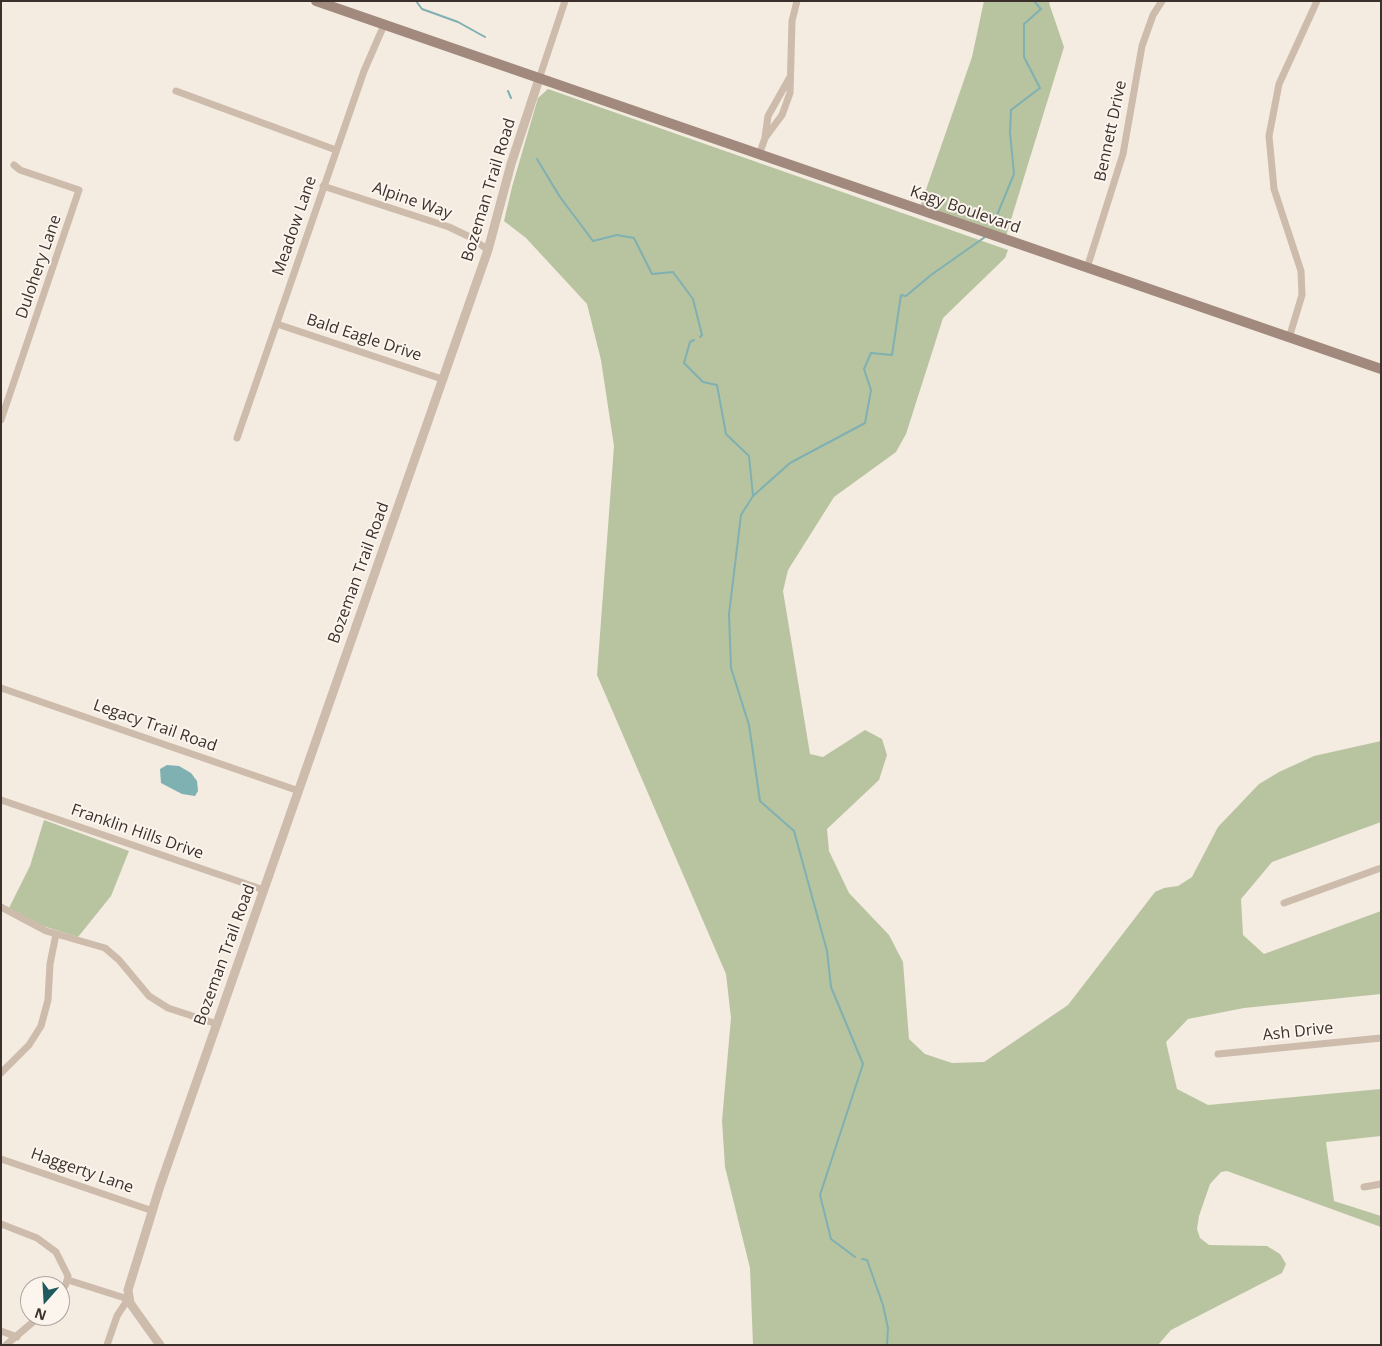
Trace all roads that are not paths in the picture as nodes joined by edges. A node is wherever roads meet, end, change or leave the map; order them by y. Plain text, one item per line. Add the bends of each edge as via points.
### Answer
1 (316, 1) edge
2 (566, 1) edge
3 (797, 1) edge
4 (1162, 1) edge
5 (1317, 1) edge
6 (384, 25) junction
7 (792, 74) junction
8 (539, 79) junction
9 (176, 91) dead end
10 (765, 138) junction
11 (336, 150) junction
12 (759, 155) junction
13 (14, 165) dead end
14 (323, 186) junction
15 (488, 250) junction
16 (1087, 268) junction
17 (277, 324) junction
18 (1289, 338) junction
19 (1381, 369) edge
20 (442, 379) junction
21 (1, 420) edge
22 (237, 438) dead end
23 (1, 688) edge
24 (299, 791) junction
25 (1, 800) edge
26 (1381, 868) edge
27 (264, 890) junction
28 (1284, 903) dead end
29 (1, 907) edge
30 (56, 934) junction
31 (217, 1024) junction
32 (1381, 1038) edge
33 (1218, 1054) dead end
34 (1, 1073) edge
35 (1, 1159) edge
36 (1381, 1184) edge
37 (1364, 1187) dead end
38 (153, 1211) junction
39 (1, 1224) edge
40 (68, 1276) edge
41 (70, 1281) edge
42 (128, 1299) junction
43 (29, 1326) edge
44 (1, 1331) edge
45 (17, 1337) junction
46 (6, 1345) edge
47 (107, 1345) edge
48 (160, 1345) edge

1 - 6 main road
2 - 8 street
3 - 7 street via 792,21
4 - 16 street, Bennett Drive via 1153,15 1142,46 1123,154
5 - 18 street via 1278,84 1269,136 1274,189 1301,271 1302,296
6 - 8 main road
6 - 11 street, Meadow Lane
7 - 10 street via 768,116
7 - 10 street via 788,102
8 - 12 main road, Kagy Boulevard
8 - 15 street, Bozeman Trail Road via 511,164
9 - 11 street
10 - 12 street
11 - 14 street, Meadow Lane
12 - 16 main road, Kagy Boulevard
13 - 21 street, Dulohery Lane via 20,170 79,190
14 - 15 street, Alpine Way via 449,228
14 - 17 street, Meadow Lane
15 - 20 street, Bozeman Trail Road
16 - 18 main road, Kagy Boulevard
17 - 20 street, Bald Eagle Drive
17 - 22 street, Meadow Lane
18 - 19 main road, Kagy Boulevard
20 - 24 street, Bozeman Trail Road
23 - 24 street, Legacy Trail Road
24 - 27 street, Bozeman Trail Road
25 - 27 street, Franklin Hills Drive
26 - 28 street
27 - 31 street, Bozeman Trail Road
29 - 30 street via 34,926
30 - 31 street via 105,948 149,996 168,1008
30 - 34 street via 48,1000 41,1026 29,1045
31 - 38 street, Bozeman Trail Road
32 - 33 street, Ash Drive
35 - 38 street, Haggerty Lane
36 - 37 street
38 - 42 street, Bozeman Trail Road
39 - 40 street via 49,1246 67,1270
41 - 42 street
42 - 47 street via 117,1316
42 - 48 street
43 - 45 street
44 - 45 street
45 - 46 street

